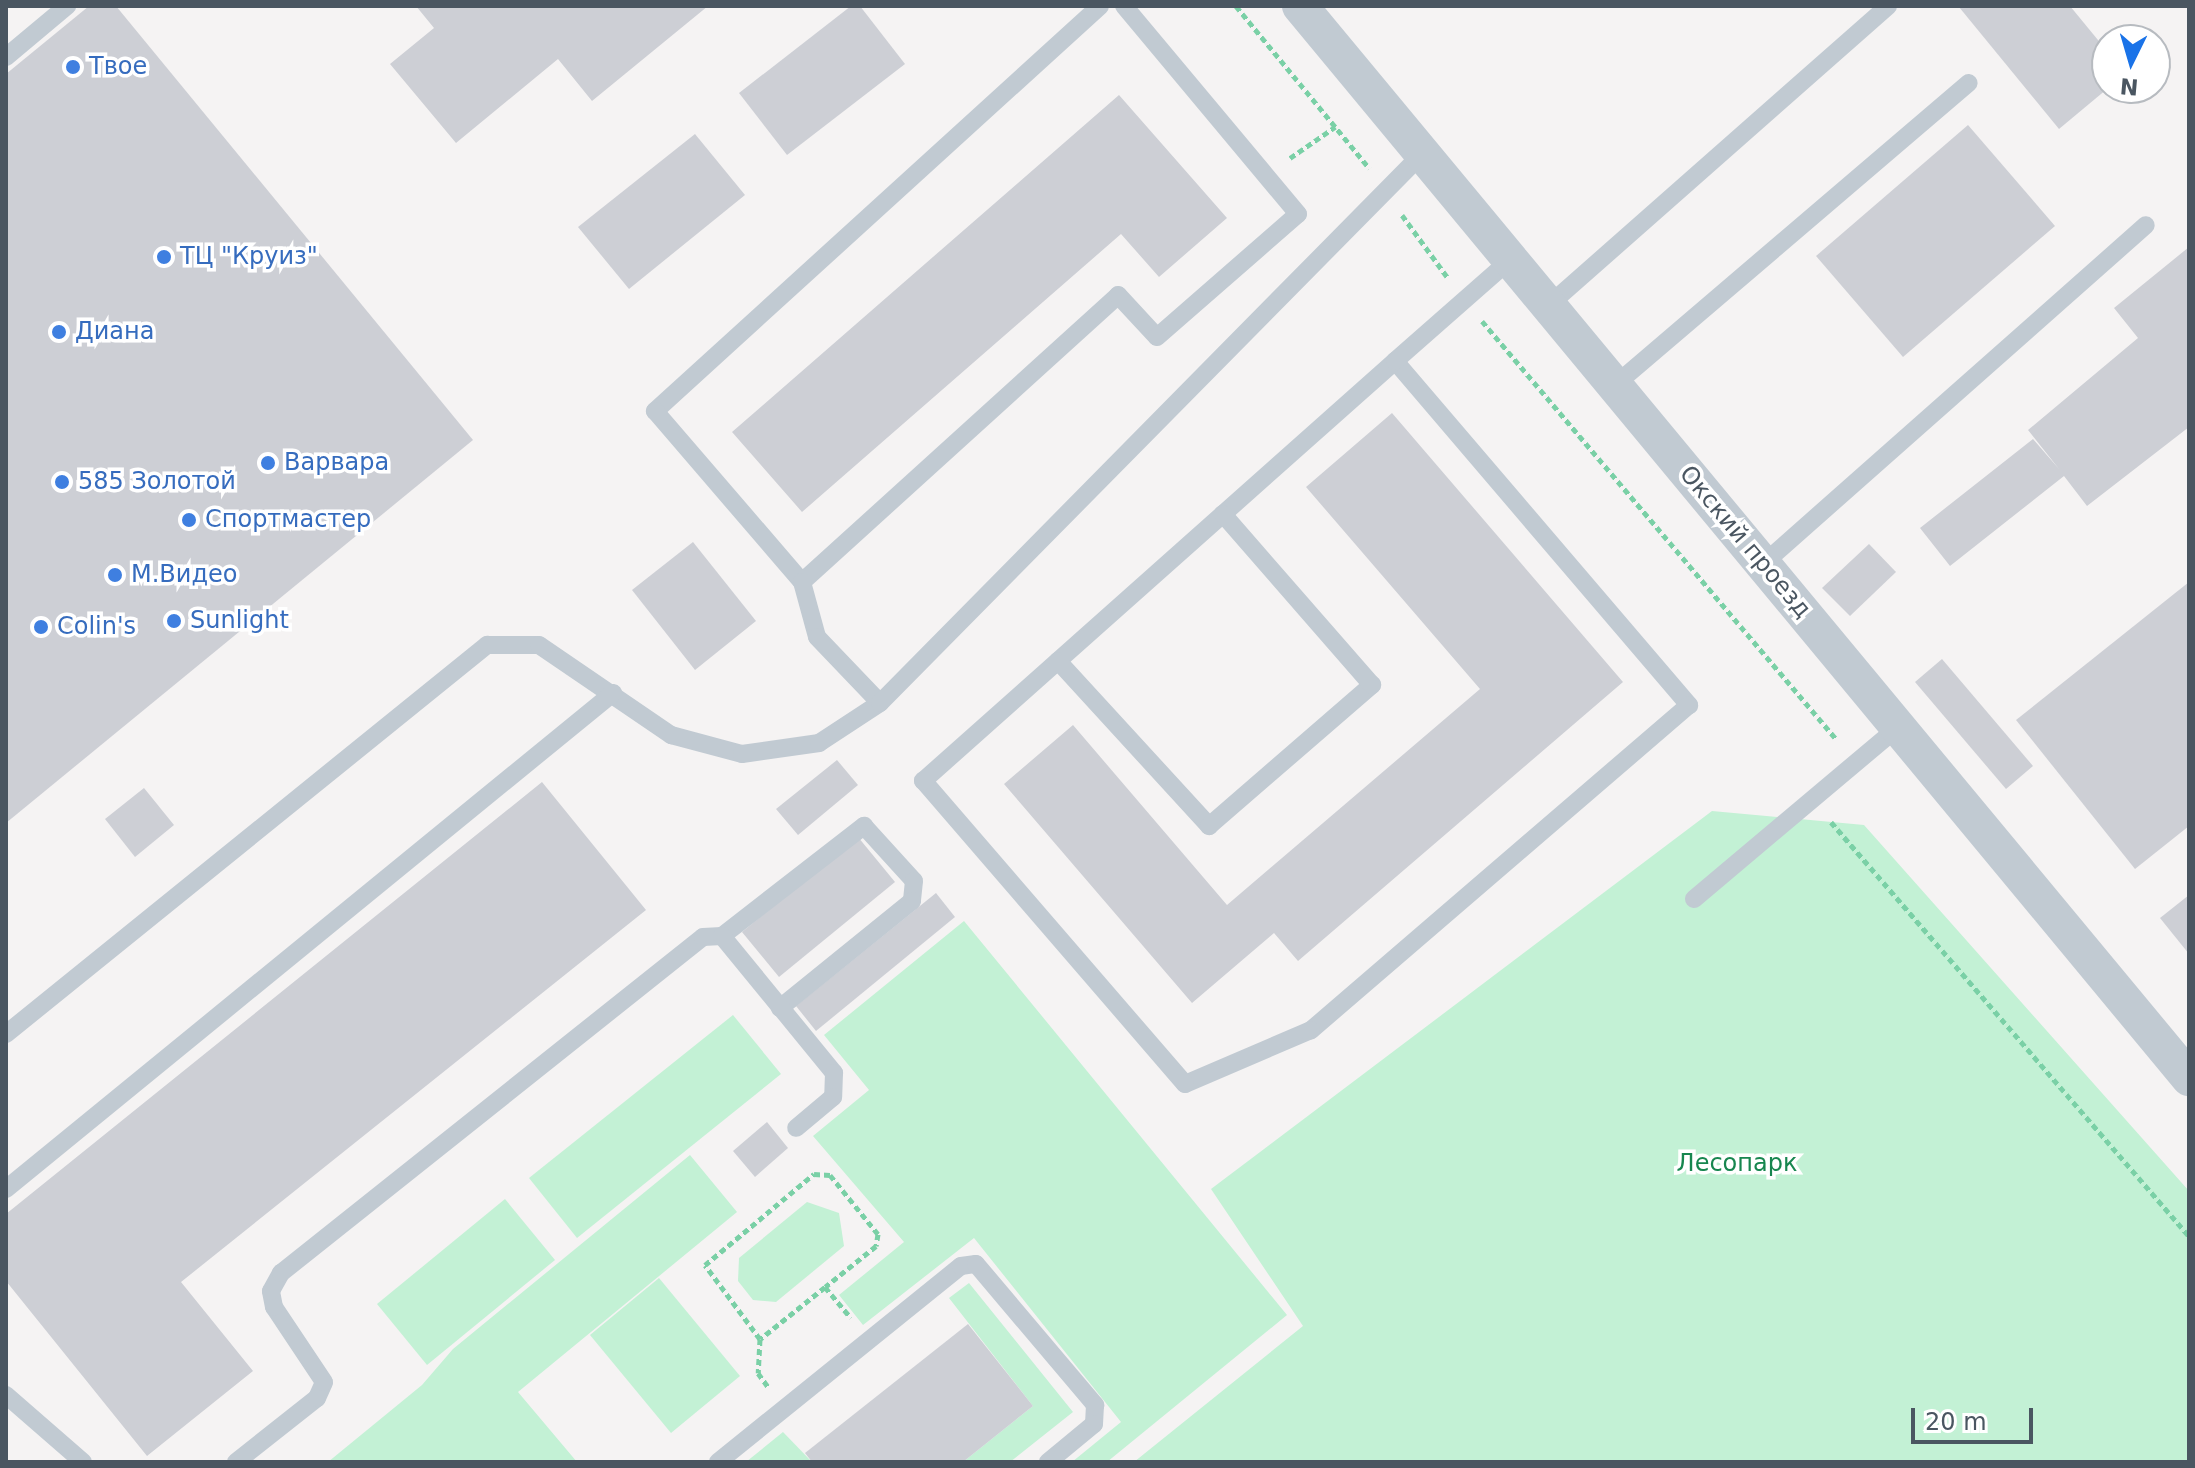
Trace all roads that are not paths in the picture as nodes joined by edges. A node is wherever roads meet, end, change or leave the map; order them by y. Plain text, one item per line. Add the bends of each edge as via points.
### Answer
1 (67, 6) edge
2 (1100, 6) edge
3 (1124, 6) edge
4 (1300, 6) edge
5 (1888, 6) edge
6 (6, 57) edge
7 (1968, 83) dead end
8 (1423, 153) junction
9 (2146, 225) dead end
10 (1511, 259) junction
11 (1549, 305) junction
12 (1395, 361) junction
13 (1615, 385) junction
14 (1223, 514) junction
15 (1763, 564) junction
16 (802, 582) junction
17 (1058, 661) junction
18 (613, 693) junction
19 (880, 703) junction
20 (1898, 727) junction
21 (1694, 899) dead end
22 (722, 936) junction
23 (780, 1008) junction
24 (6, 1034) edge
25 (2189, 1078) edge
26 (796, 1128) dead end
27 (6, 1189) edge
28 (6, 1395) edge
29 (83, 1462) edge
30 (236, 1462) edge
31 (718, 1462) edge
32 (1048, 1462) edge

1 - 6 lane
2 - 16 lane via 655,411
3 - 16 lane via 1298,214 1157,337 1118,295
4 - 8 street, Окский проезд
5 - 11 lane
7 - 13 lane
8 - 10 street, Окский проезд
8 - 19 lane
9 - 15 lane
10 - 11 street, Окский проезд
10 - 12 lane
11 - 13 street, Окский проезд
12 - 14 lane
12 - 17 lane via 1689,705 1311,1030 1185,1084 923,781
13 - 15 street, Окский проезд
14 - 17 lane
14 - 17 lane via 1372,685 1209,826
15 - 20 street, Окский проезд
16 - 19 lane via 817,637
18 - 19 lane via 671,735 742,754 819,743
18 - 24 lane via 539,645 487,645
18 - 27 lane
20 - 21 lane
20 - 25 street, Окский проезд
22 - 23 lane
22 - 23 lane via 854,829 872,830 914,881 912,901
22 - 30 lane via 703,937 281,1273 271,1291 274,1307 324,1382 317,1398
23 - 26 lane via 837,1086
28 - 29 lane
31 - 32 lane via 961,1266 988,1271 1095,1405 1094,1424

